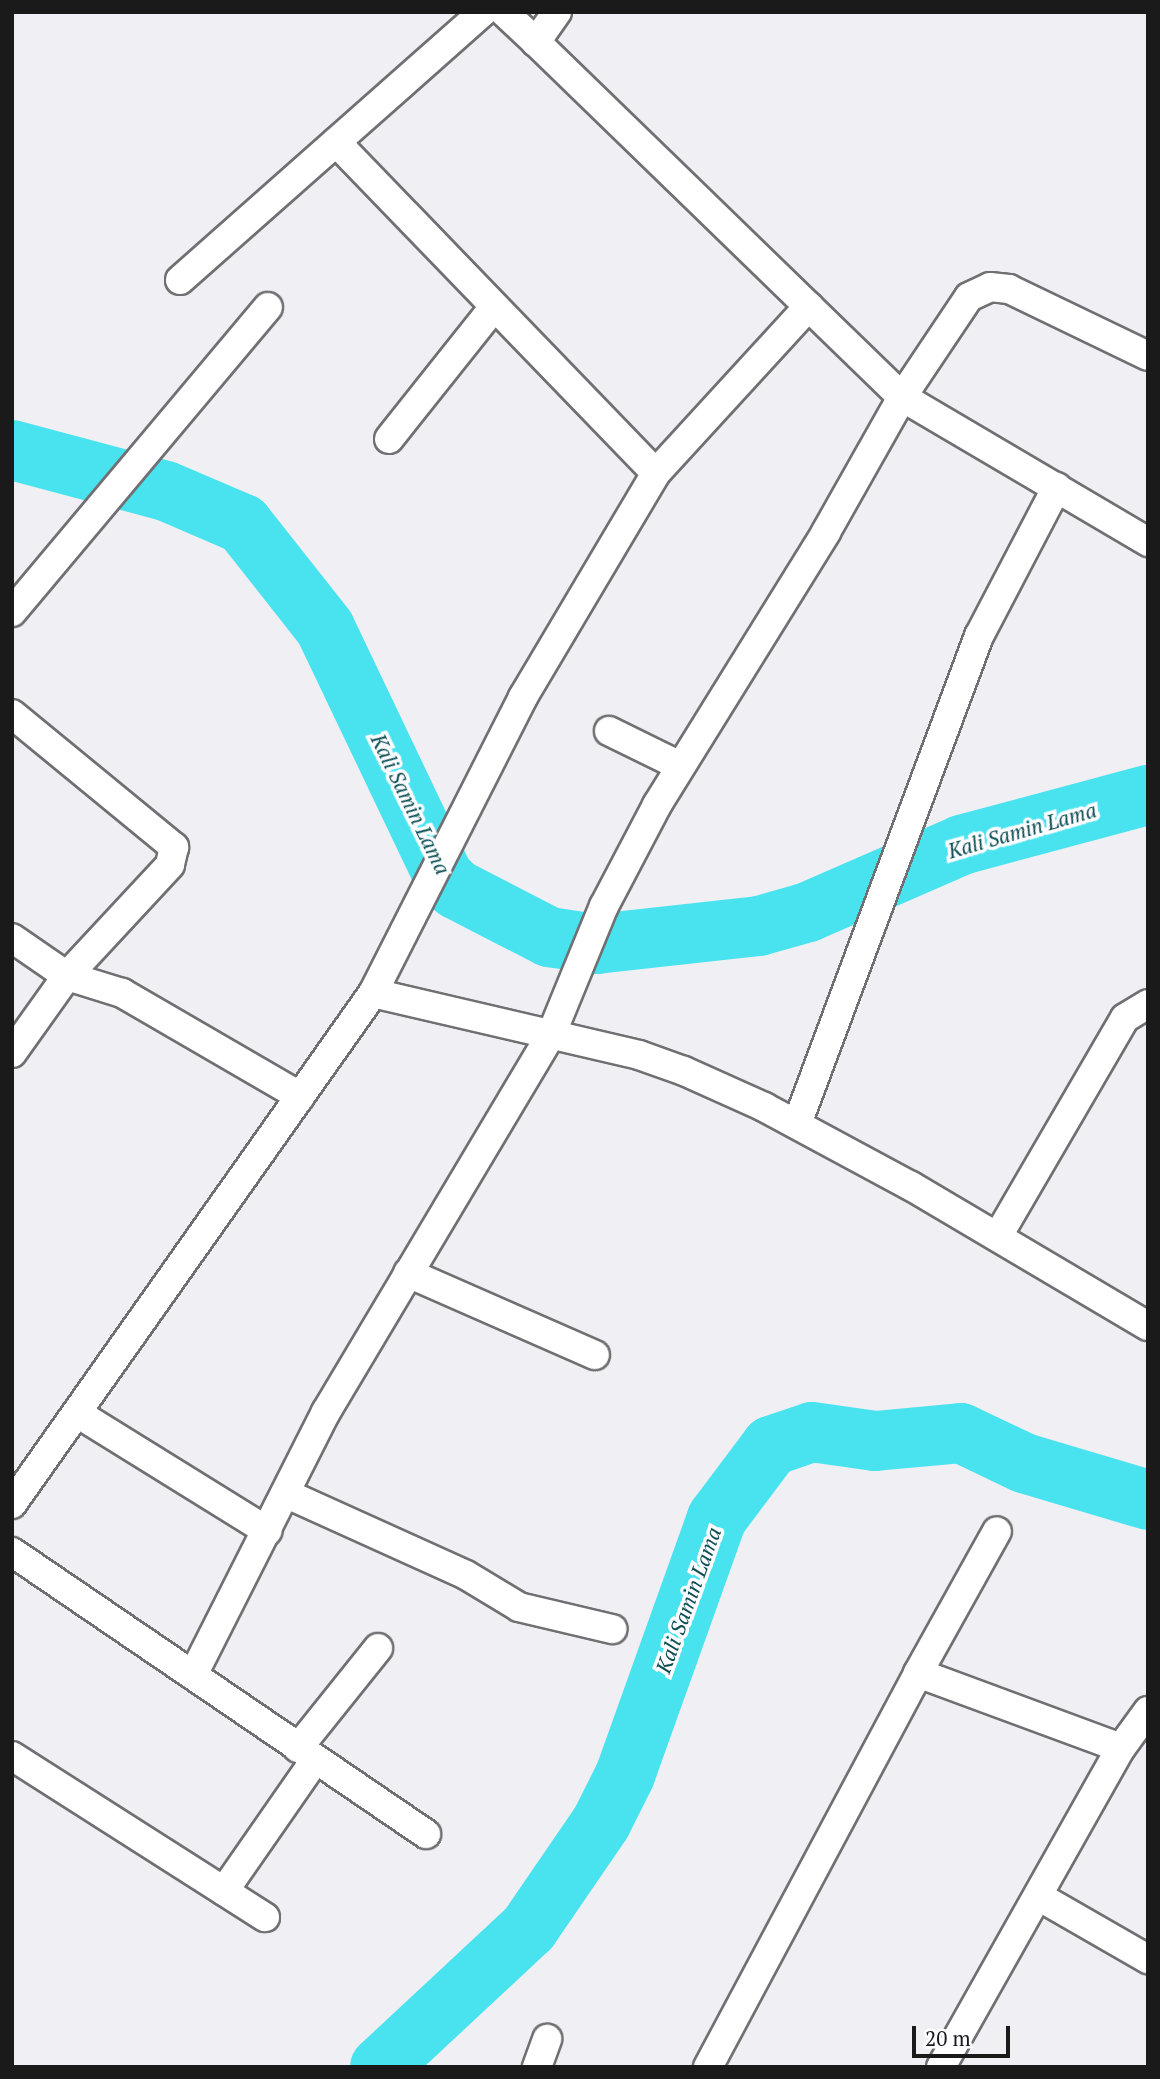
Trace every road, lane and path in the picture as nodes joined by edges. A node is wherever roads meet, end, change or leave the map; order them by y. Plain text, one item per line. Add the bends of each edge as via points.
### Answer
1 (483, 12) edge
2 (504, 12) edge
3 (557, 12) edge
4 (536, 42) junction
5 (336, 142) junction
6 (180, 280) dead end
7 (809, 306) junction
8 (268, 307) dead end
9 (494, 307) junction
10 (1148, 356) edge
11 (902, 397) junction
12 (389, 439) dead end
13 (656, 473) junction
14 (1057, 487) junction
15 (1148, 542) edge
16 (12, 612) edge
17 (12, 714) edge
18 (609, 731) dead end
19 (680, 766) junction
20 (12, 938) edge
21 (67, 976) junction
22 (373, 993) junction
23 (1148, 1004) edge
24 (551, 1035) junction
25 (12, 1053) edge
26 (300, 1096) junction
27 (797, 1124) junction
28 (998, 1236) junction
29 (408, 1273) junction
30 (1148, 1326) edge
31 (595, 1355) dead end
32 (77, 1413) junction
33 (287, 1494) junction
34 (12, 1504) edge
35 (267, 1531) junction
36 (997, 1531) dead end
37 (12, 1552) edge
38 (612, 1629) dead end
39 (378, 1648) dead end
40 (918, 1673) junction
41 (193, 1675) junction
42 (1148, 1711) edge
43 (1121, 1748) junction
44 (307, 1754) junction
45 (12, 1756) edge
46 (426, 1834) dead end
47 (224, 1891) junction
48 (1041, 1896) junction
49 (265, 1917) dead end
50 (1148, 1959) edge
51 (547, 2039) dead end
52 (537, 2067) edge
53 (708, 2067) edge
54 (942, 2067) edge

1 - 5 street
2 - 4 street
3 - 4 street
4 - 7 street
5 - 6 street
5 - 9 street
7 - 11 street
7 - 13 street
8 - 16 street
9 - 12 street
9 - 13 street
10 - 11 street via 1009,289 990,287 969,297
11 - 14 street
11 - 19 street via 826,532
13 - 22 street via 523,697
14 - 15 street
14 - 27 street via 979,636
17 - 21 street via 174,847 170,864
18 - 19 street
19 - 24 street via 604,906
20 - 21 street
21 - 25 street
21 - 26 street via 122,993
22 - 24 street
22 - 26 street
23 - 28 street via 1125,1018
24 - 27 street via 639,1055
24 - 29 street
26 - 32 street
27 - 28 street
28 - 30 street
29 - 31 street
29 - 33 street via 326,1412
32 - 34 street
32 - 35 street
33 - 35 street
33 - 38 street via 466,1575 519,1607
35 - 41 street
36 - 40 street
37 - 41 street
39 - 44 street
40 - 43 street
40 - 53 street
41 - 44 street
42 - 43 street
43 - 48 street
44 - 46 street
44 - 47 street
45 - 47 street
47 - 49 street
48 - 50 street
48 - 54 street
51 - 52 street

